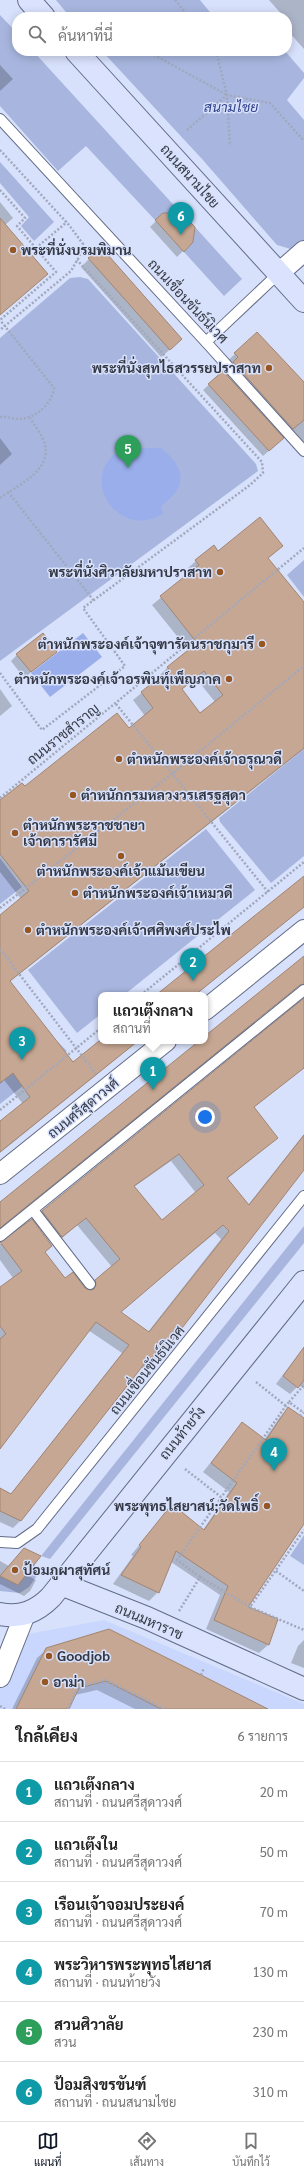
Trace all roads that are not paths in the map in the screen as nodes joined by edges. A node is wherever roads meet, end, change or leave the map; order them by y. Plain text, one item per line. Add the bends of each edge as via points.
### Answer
1 (29, 0) edge
2 (40, 12) edge
3 (81, 56) edge
4 (0, 120) edge
5 (304, 251) edge
6 (279, 274) junction
7 (304, 301) edge
8 (206, 342) junction
9 (304, 451) edge
10 (304, 930) edge
11 (304, 990) edge
12 (208, 1008) edge
13 (162, 1044) edge
14 (0, 1174) edge
15 (304, 1196) edge
16 (33, 1210) junction
17 (0, 1236) edge
18 (304, 1282) edge
19 (90, 1284) dead end
20 (0, 1542) edge
21 (61, 1584) junction
22 (0, 1614) edge
23 (25, 1614) junction
24 (0, 1677) edge
25 (304, 1689) edge

1 - 2 street
3 - 6 street, ถนนสนามไชย
4 - 8 lane, ถนนเขื่อนขันธ์นิเวศ
5 - 6 street
6 - 7 street, ถนนสนามไชย
6 - 8 lane
8 - 9 lane, ถนนเขื่อนขันธ์นิเวศ
10 - 12 street
11 - 16 lane
13 - 14 street, ถนนศรีสุดาวงศ์
15 - 20 lane, ถนนเขื่อนขันธ์นิเวศ via 37,1529 17,1543
16 - 17 lane
16 - 19 lane
18 - 21 street, ถนนท้ายวัง
21 - 23 street via 40,1608
21 - 25 street, ถนนมหาราช via 147,1618
22 - 23 street
23 - 24 street

